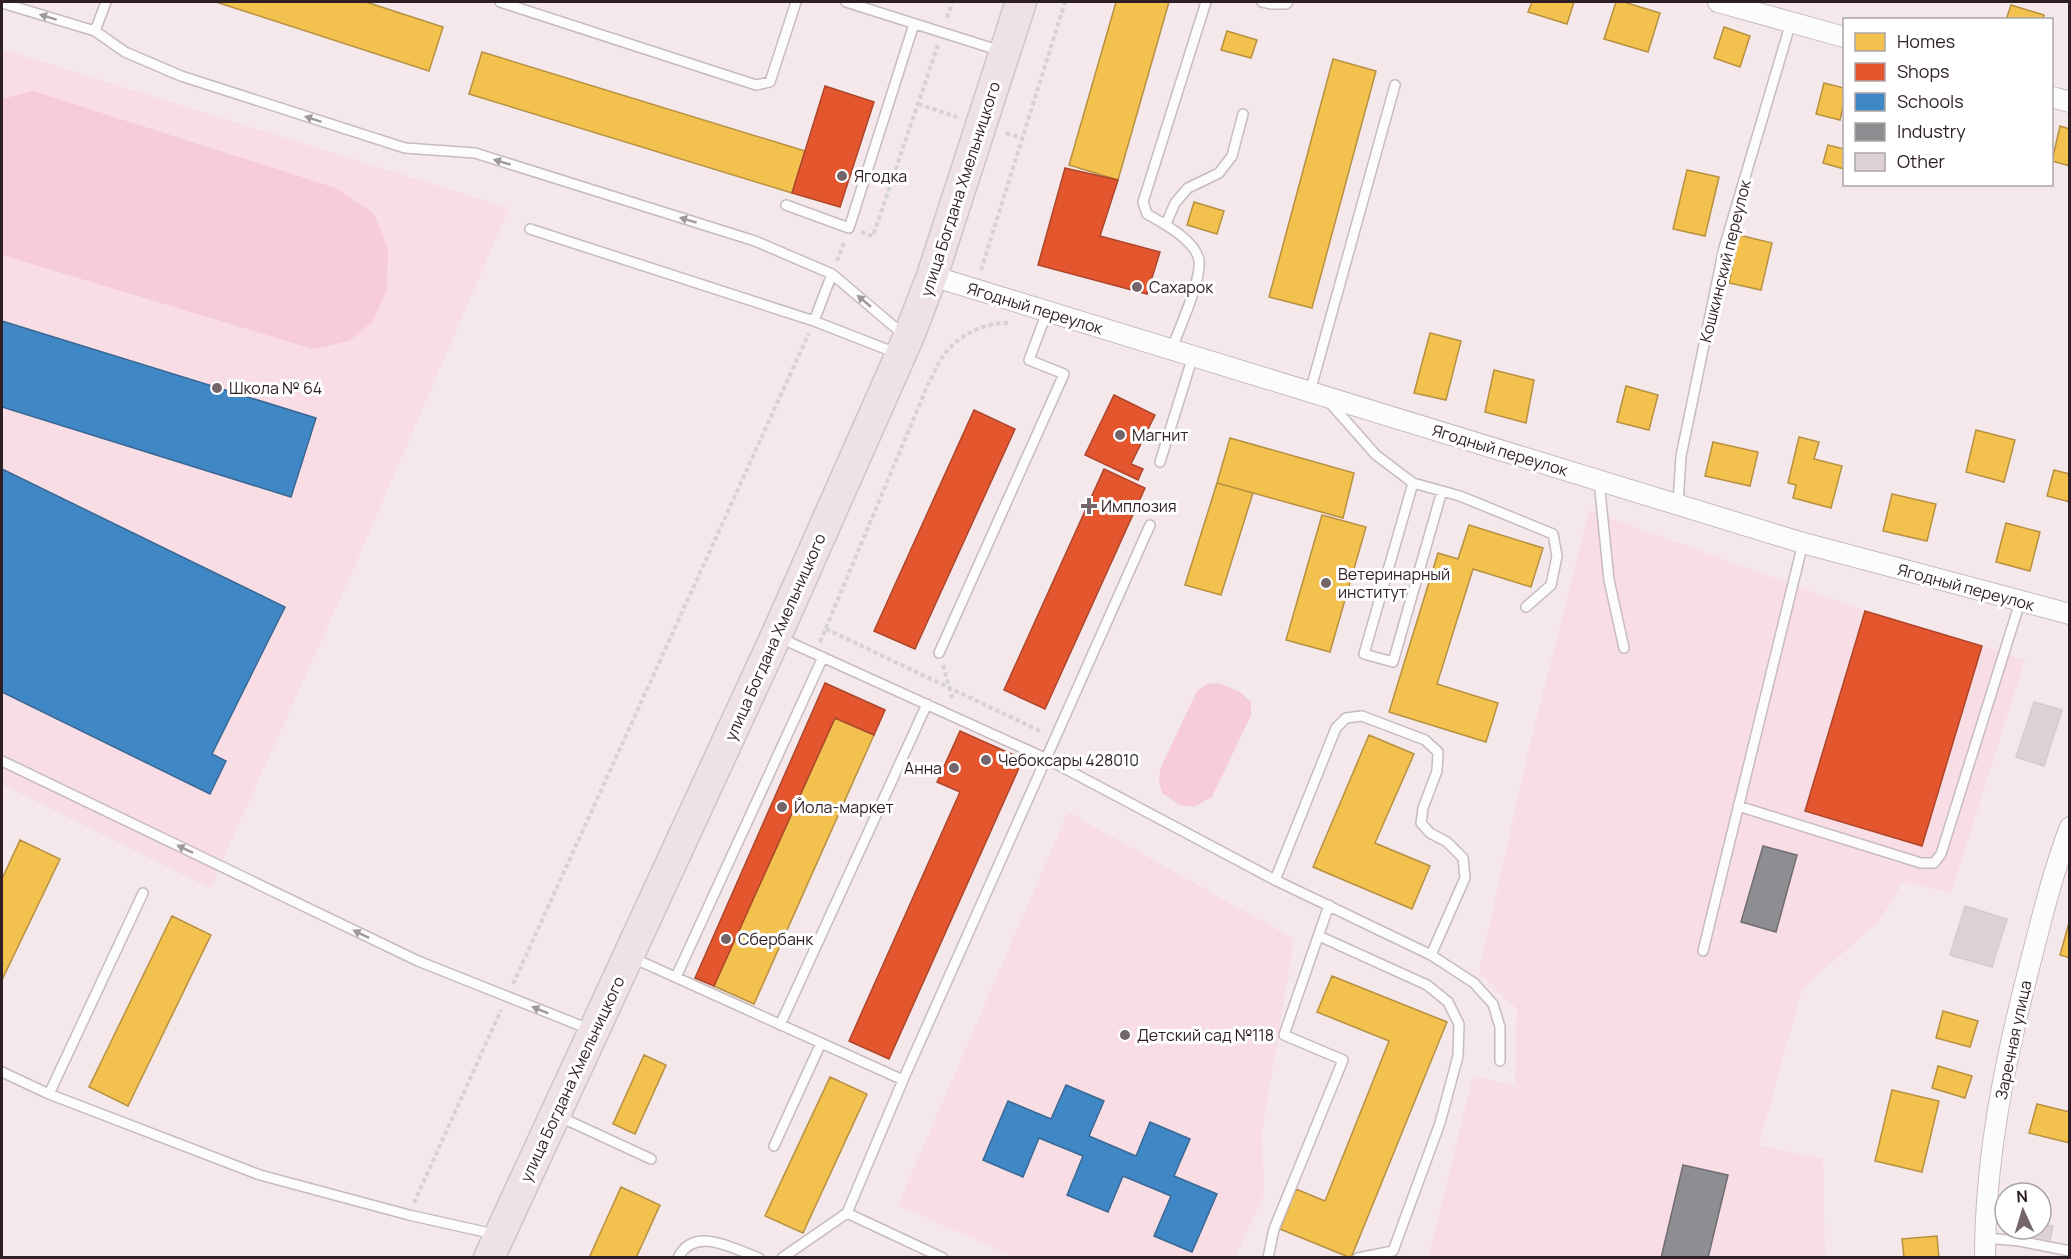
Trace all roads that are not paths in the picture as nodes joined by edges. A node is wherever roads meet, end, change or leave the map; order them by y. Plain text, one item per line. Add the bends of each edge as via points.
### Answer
1 (106, 2) edge
2 (500, 2) edge
3 (796, 2) edge
4 (846, 2) edge
5 (1021, 2) edge
6 (1206, 2) edge
7 (1262, 2) edge
8 (1288, 2) edge
9 (1718, 2) edge
10 (2, 3) edge
11 (1791, 22) junction
12 (914, 24) junction
13 (95, 31) junction
14 (1843, 36) edge
15 (1005, 52) junction
16 (1395, 85) dead end
17 (2053, 97) edge
18 (2070, 102) edge
19 (1243, 114) dead end
20 (786, 206) dead end
21 (1166, 224) junction
22 (530, 229) dead end
23 (832, 274) junction
24 (933, 276) junction
25 (1047, 312) junction
26 (814, 321) junction
27 (905, 346) junction
28 (1171, 350) junction
29 (1193, 356) junction
30 (1317, 394) junction
31 (1160, 462) dead end
32 (1599, 481) junction
33 (1413, 483) junction
34 (1442, 491) junction
35 (1678, 504) junction
36 (1150, 525) dead end
37 (1803, 543) junction
38 (2020, 602) junction
39 (1526, 607) dead end
40 (2070, 614) edge
41 (776, 636) junction
42 (1624, 648) dead end
43 (939, 653) road end
44 (819, 655) junction
45 (927, 704) junction
46 (1047, 759) junction
47 (2, 761) edge
48 (1738, 806) junction
49 (2070, 827) edge
50 (1275, 880) junction
51 (143, 893) dead end
52 (1329, 905) junction
53 (1318, 936) junction
54 (1703, 951) dead end
55 (1431, 955) junction
56 (628, 956) junction
57 (676, 977) junction
58 (780, 1025) junction
59 (594, 1031) junction
60 (821, 1043) junction
61 (1500, 1060) dead end
62 (2, 1072) edge
63 (903, 1080) junction
64 (49, 1094) junction
65 (556, 1115) junction
66 (774, 1146) dead end
67 (651, 1159) dead end
68 (847, 1213) junction
69 (494, 1246) edge
70 (1985, 1248) edge
71 (2070, 1251) edge
72 (678, 1257) edge
73 (759, 1257) edge
74 (782, 1257) edge
75 (943, 1257) edge
76 (1268, 1257) edge
77 (1358, 1257) edge

1 - 13 lane
2 - 3 lane via 756,85 770,81
4 - 12 lane
5 - 15 main road, улица Богдана Хмельницкого
6 - 21 lane via 1143,202 1147,214
7 - 8 lane
9 - 11 street
13 -> 10 lane
11 - 14 street
11 - 35 lane, Кошкинский переулок via 1724,248 1681,456
12 - 15 lane
12 - 20 lane via 849,228
23 -> 13 lane via 755,241 474,153 405,148 181,76 125,52
15 - 24 main road, улица Богдана Хмельницкого
16 - 30 lane
17 - 18 street
19 - 21 lane via 1232,156 1219,173 1188,188 1175,203
21 - 28 lane via 1190,244 1199,260 1196,285
22 - 26 lane
23 - 26 lane
27 -> 23 lane
24 - 25 street, Ягодный переулок
24 - 27 main road, улица Богдана Хмельницкого
25 - 28 street, Ягодный переулок
25 - 43 lane via 1029,360 1064,374
26 - 27 lane
27 - 41 main road, улица Богдана Хмельницкого
28 - 29 street, Ягодный переулок
29 - 30 street, Ягодный переулок
29 - 31 lane
30 - 32 street, Ягодный переулок
30 - 33 lane via 1376,455
32 - 35 street, Ягодный переулок
32 - 42 lane via 1609,580
33 - 34 lane
33 - 34 lane via 1364,654 1393,662
34 - 39 lane via 1553,534 1557,556 1551,585
35 - 37 street, Ягодный переулок
36 - 46 lane
37 - 38 street, Ягодный переулок
37 - 48 lane
38 - 40 street, Ягодный переулок
38 - 48 lane via 1941,854 1934,863 1921,863
41 - 44 lane
41 - 56 main road, улица Богдана Хмельницкого
44 - 45 lane
44 - 57 lane
45 - 46 lane
45 - 58 lane
46 - 50 lane
46 - 63 lane
59 -> 47 lane via 418,961
48 - 54 lane
49 - 70 street, Заречная улица via 2054,870 2010,1040 1990,1164
50 - 52 lane
50 - 55 lane via 1336,728 1346,718 1362,716 1425,740 1438,752 1437,771 1421,823 1464,858 1464,878
51 - 64 lane
52 - 53 lane
52 - 55 lane
53 - 76 lane via 1284,1035 1343,1060 1274,1230
53 - 77 lane via 1427,985 1448,1002 1459,1024 1458,1056 1440,1123 1393,1251
55 - 61 lane via 1474,983 1493,1004 1500,1027
56 - 57 lane
56 - 59 main road, улица Богдана Хмельницкого
57 - 58 lane
58 - 60 lane
59 - 65 main road, улица Богдана Хмельницкого
60 - 63 lane
60 - 66 lane
62 - 64 lane
63 - 68 lane
64 - 69 lane via 260,1175 409,1215
65 - 67 lane
65 - 69 main road, улица Богдана Хмельницкого
68 - 74 lane
68 - 75 lane
70 - 71 lane via 2019,1241
72 - 73 lane via 683,1248 698,1241 716,1242

